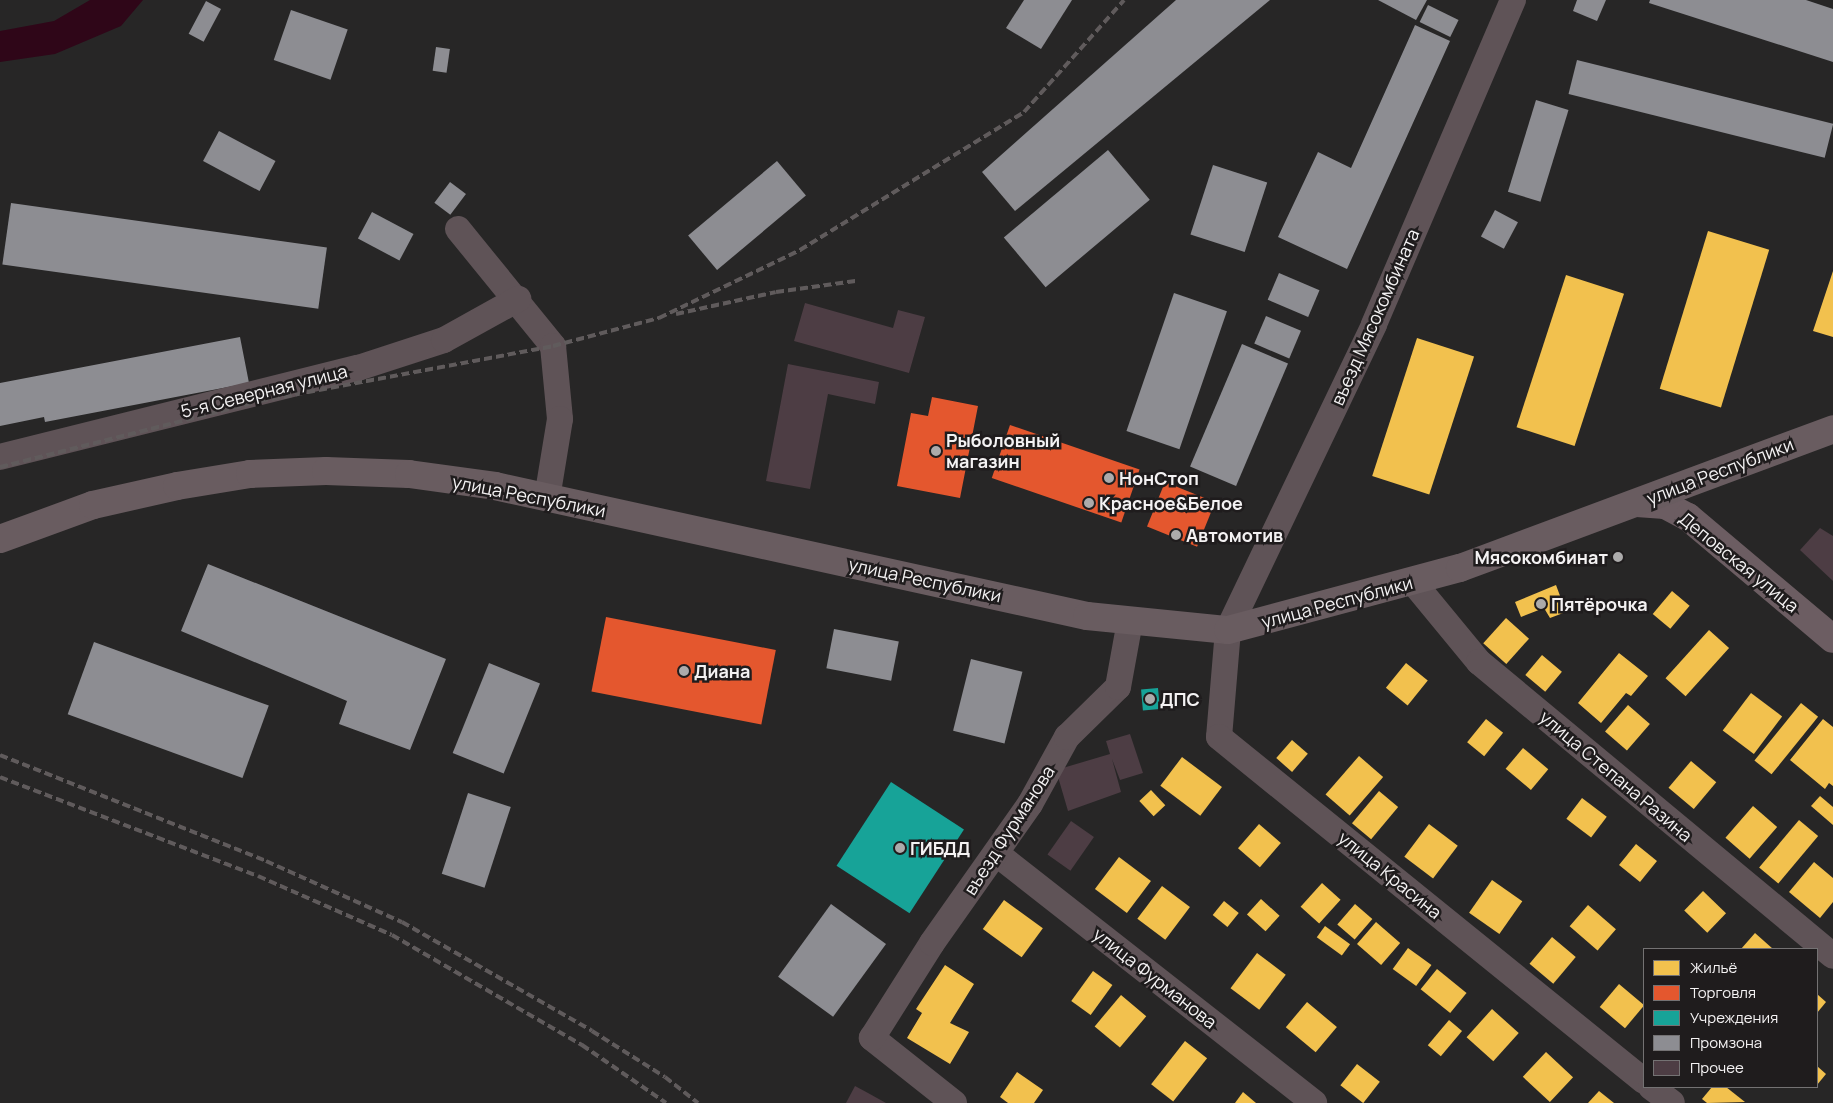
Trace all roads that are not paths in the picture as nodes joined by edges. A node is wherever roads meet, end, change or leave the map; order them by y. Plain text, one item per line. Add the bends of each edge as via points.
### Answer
1 (1513, 0) edge
2 (458, 229) dead end
3 (518, 299) junction
4 (1833, 429) edge
5 (0, 457) edge
6 (547, 498) junction
7 (1637, 503) junction
8 (0, 539) edge
9 (1413, 582) junction
10 (1130, 621) junction
11 (1228, 630) junction
12 (1833, 639) edge
13 (997, 854) junction
14 (1833, 956) edge
15 (1643, 1080) edge
16 (1653, 1088) edge
17 (954, 1103) edge
18 (1314, 1103) edge
19 (1672, 1103) edge

1 - 11 street, въезд Мясокомбината via 1374,324
2 - 3 street
3 - 5 street, 5-я Северная улица via 444,340 358,368
3 - 6 street via 553,346 560,420
4 - 7 main road, улица Республики
6 - 8 main road, улица Республики via 494,486 409,474 326,470 250,474 93,505
6 - 10 main road, улица Республики via 1078,614
7 - 9 main road, улица Республики
7 - 12 main road, Деповская улица via 1665,505 1688,517
9 - 11 main road, улица Республики
9 - 14 street, улица Степана Разина via 1479,662
10 - 11 main road, улица Республики
10 - 13 street, въезд Фурманова via 1118,687 1067,737 1030,804
11 - 15 street, улица Красина via 1218,736
13 - 17 street, въезд Фурманова via 932,943 872,1038
13 - 18 street, улица Фурманова
16 - 19 street

